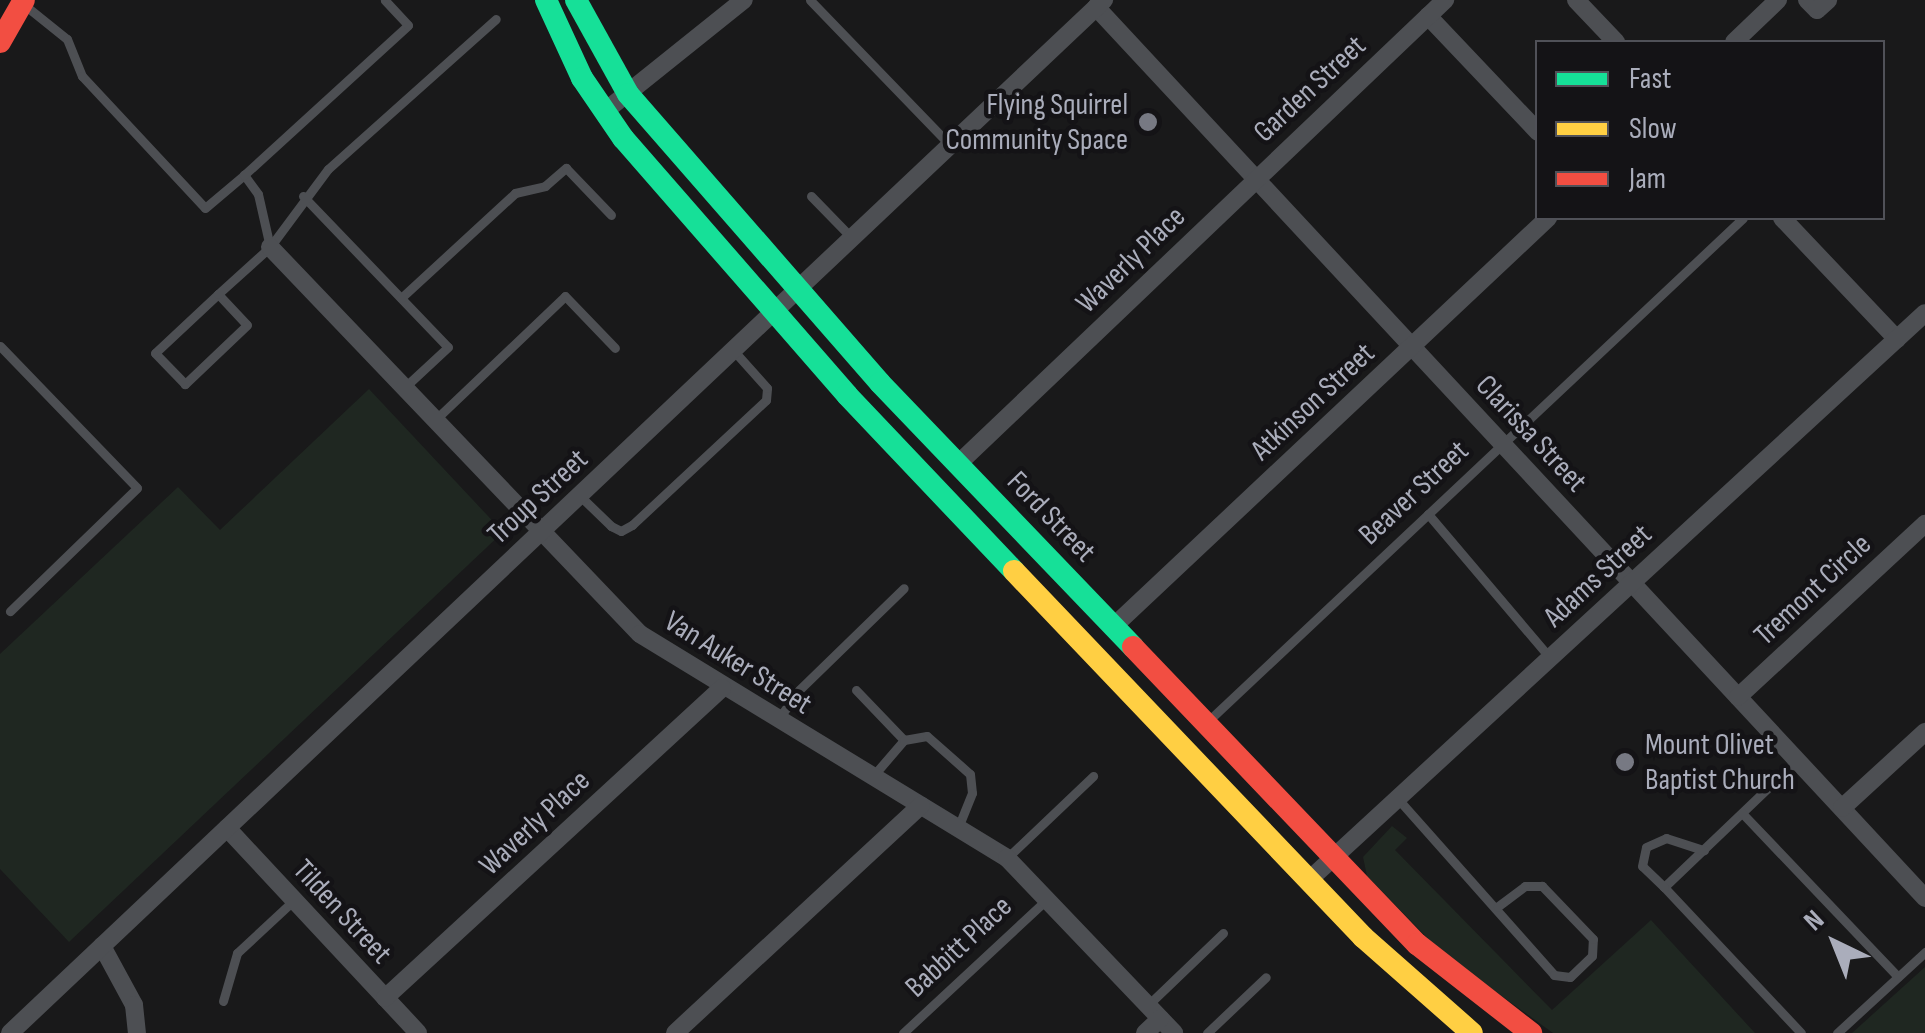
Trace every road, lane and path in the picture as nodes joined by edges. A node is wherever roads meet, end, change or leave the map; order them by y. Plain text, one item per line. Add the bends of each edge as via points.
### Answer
1 (385, 0) edge
2 (546, 0) edge
3 (576, 0) edge
4 (744, 0) edge
5 (810, 0) edge
6 (1445, 0) edge
7 (1576, 0) edge
8 (1778, 0) edge
9 (1807, 0) edge
10 (1828, 0) edge
11 (1100, 4) edge
12 (15, 9) edge
13 (1428, 16) junction
14 (496, 19) dead end
15 (1614, 40) edge
16 (1736, 40) edge
17 (0, 42) edge
18 (628, 94) junction
19 (604, 112) junction
20 (1535, 129) edge
21 (950, 145) junction
22 (244, 175) junction
23 (1256, 178) junction
24 (303, 196) junction
25 (811, 196) dead end
26 (610, 215) dead end
27 (1546, 220) edge
28 (1741, 220) edge
29 (1784, 220) edge
30 (852, 238) junction
31 (270, 247) junction
32 (797, 290) junction
33 (218, 294) junction
34 (401, 298) junction
35 (774, 312) junction
36 (1925, 313) edge
37 (1897, 339) junction
38 (0, 346) edge
39 (1412, 346) junction
40 (615, 348) dead end
41 (733, 350) junction
42 (404, 388) junction
43 (434, 421) junction
44 (1502, 444) junction
45 (958, 464) junction
46 (579, 495) junction
47 (1428, 514) junction
48 (1925, 524) edge
49 (539, 533) junction
50 (1632, 582) junction
51 (904, 588) dead end
52 (10, 611) dead end
53 (1114, 626) junction
54 (1550, 658) junction
55 (722, 688) junction
56 (856, 690) dead end
57 (1738, 696) junction
58 (777, 720) junction
59 (1206, 723) junction
60 (1925, 732) edge
61 (904, 740) junction
62 (1797, 760) junction
63 (872, 776) junction
64 (1092, 776) dead end
65 (1398, 798) junction
66 (921, 805) junction
67 (1842, 808) junction
68 (1742, 813) junction
69 (959, 825) junction
70 (227, 828) junction
71 (1704, 850) junction
72 (1007, 858) junction
73 (1334, 858) junction
74 (1309, 880) junction
75 (1664, 888) junction
76 (1048, 898) junction
77 (1925, 898) edge
78 (294, 900) junction
79 (1498, 906) junction
80 (1223, 933) dead end
81 (102, 946) junction
82 (1925, 952) edge
83 (1266, 976) dead end
84 (1898, 978) junction
85 (385, 998) junction
86 (223, 1001) dead end
87 (1154, 1012) junction
88 (0, 1014) edge
89 (12, 1031) edge
90 (137, 1033) edge
91 (418, 1033) edge
92 (676, 1033) edge
93 (903, 1033) edge
94 (1145, 1033) edge
95 (1174, 1033) edge
96 (1207, 1033) edge
97 (1472, 1033) edge
98 (1531, 1033) edge
99 (1802, 1033) edge
100 (1837, 1033) edge

1 - 22 lane via 408,26
2 - 19 main road
3 - 18 main road, Ford Street
4 - 18 street
5 - 21 lane
6 - 13 street, Garden Street
7 - 15 street
8 - 16 street
9 - 10 street via 1817,10
11 - 21 street, Troup Street
11 - 23 street, Clarissa Street
12 - 17 main road
12 - 22 lane via 67,39 82,76 205,208
13 - 20 street
13 - 23 street, Garden Street
14 - 24 lane
18 - 19 street
18 - 32 main road, Ford Street
19 - 35 main road
21 - 30 street, Troup Street
22 - 31 lane via 258,194
23 - 39 street, Clarissa Street
23 - 45 street, Waverly Place
24 - 31 lane
24 - 34 lane
25 - 30 lane
26 - 34 lane via 566,168 545,186 514,193
27 - 39 street, Atkinson Street
28 - 44 lane, Beaver Street
29 - 37 street
30 - 32 street, Troup Street
31 - 33 lane
31 - 42 street, Van Auker Street
32 - 35 street, Troup Street
32 - 45 main road, Ford Street
33 - 33 lane via 156,353 186,384 248,325
34 - 42 lane via 448,348
35 - 41 street, Troup Street
35 - 74 main road
36 - 37 street, Adams Street
37 - 50 street, Adams Street
38 - 52 lane via 137,488
39 - 44 street, Clarissa Street
39 - 53 street, Atkinson Street
40 - 43 lane via 565,296
41 - 46 street, Troup Street
41 - 46 lane via 767,388 766,400 621,531
42 - 43 street, Van Auker Street
43 - 49 street, Van Auker Street
44 - 47 lane, Beaver Street
44 - 50 street, Clarissa Street
45 - 53 main road, Ford Street
46 - 49 street, Troup Street
47 - 54 lane via 1510,602
47 - 59 lane, Beaver Street
48 - 57 street, Tremont Circle
49 - 55 street, Van Auker Street via 640,634
49 - 70 street, Troup Street
50 - 54 street, Adams Street
50 - 57 street, Clarissa Street
51 - 58 lane via 798,690
53 - 59 main road, Ford Street
54 - 65 street, Adams Street
55 - 58 street, Van Auker Street
55 - 85 street, Waverly Place
56 - 61 lane
57 - 62 street, Clarissa Street
58 - 63 street, Van Auker Street
59 - 73 main road, Ford Street
60 - 67 street
61 - 63 lane
61 - 69 lane via 927,736 970,774 972,793
62 - 67 street, Clarissa Street
62 - 68 lane
63 - 66 street, Van Auker Street
64 - 72 lane
65 - 73 street, Adams Street
65 - 79 lane
66 - 69 street, Van Auker Street
66 - 92 street
67 - 77 street, Clarissa Street
68 - 71 lane
68 - 84 lane
69 - 72 street, Van Auker Street
70 - 78 street, Tilden Street
70 - 81 street, Troup Street
71 - 75 lane
71 - 75 lane via 1666,838 1646,848 1642,866
72 - 76 street, Van Auker Street
73 - 74 street, Adams Street
73 - 98 main road, Ford Street via 1444,968
74 - 97 main road via 1400,974
75 - 99 lane
76 - 87 street, Van Auker Street
76 - 93 lane, Babbitt Place
78 - 85 street, Tilden Street
78 - 86 lane via 237,953
79 - 79 lane via 1503,921 1554,975 1570,977 1592,956 1593,939 1542,886 1525,886
80 - 87 lane
81 - 89 street, Troup Street
81 - 90 street via 134,1004
82 - 84 lane
83 - 96 lane
84 - 100 lane
85 - 91 street, Tilden Street
87 - 94 street
87 - 95 street, Van Auker Street
88 - 89 street

